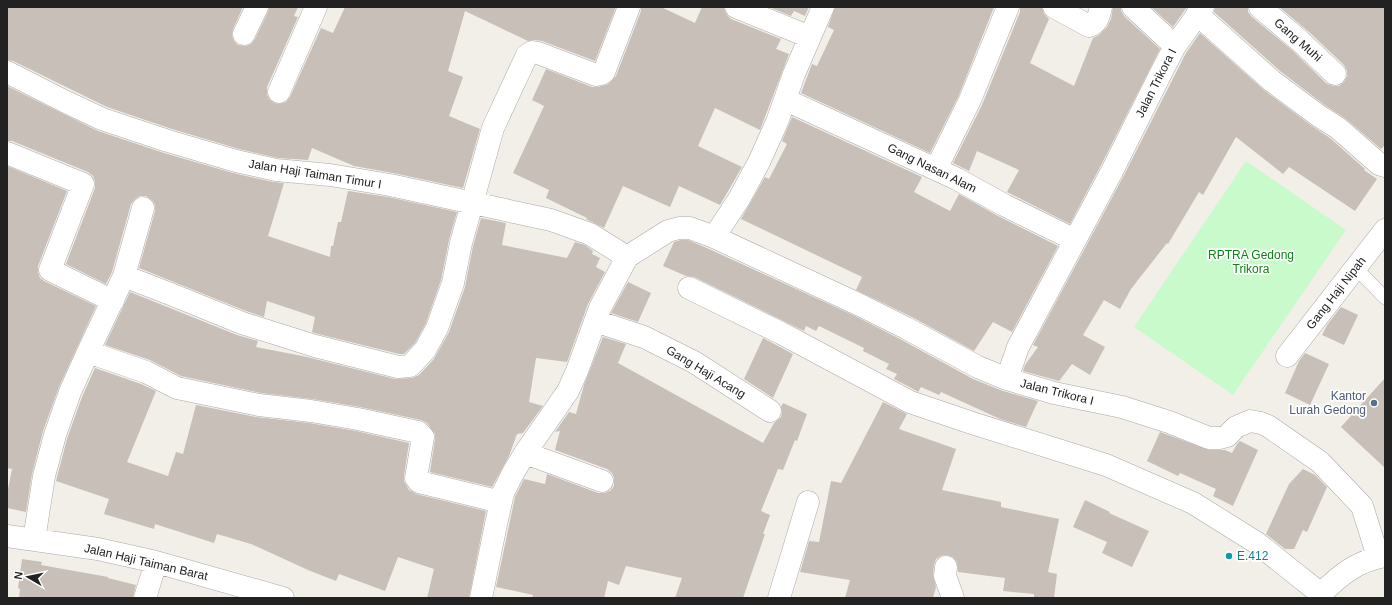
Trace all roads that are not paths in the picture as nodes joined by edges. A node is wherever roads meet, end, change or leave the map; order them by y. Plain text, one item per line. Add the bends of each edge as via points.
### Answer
1 (257, 7) edge
2 (316, 7) edge
3 (629, 7) edge
4 (736, 7) edge
5 (824, 7) edge
6 (1008, 7) edge
7 (1054, 7) edge
8 (1101, 7) edge
9 (1133, 7) edge
10 (1260, 7) edge
11 (1200, 11) edge
12 (244, 34) dead end
13 (810, 37) junction
14 (1175, 46) junction
15 (7, 72) edge
16 (1335, 74) dead end
17 (279, 92) dead end
18 (786, 100) junction
19 (7, 154) edge
20 (1385, 166) edge
21 (936, 169) junction
22 (472, 203) junction
23 (143, 208) dead end
24 (1385, 230) edge
25 (714, 237) junction
26 (1076, 240) junction
27 (628, 257) junction
28 (1356, 268) junction
29 (124, 276) junction
30 (689, 288) dead end
31 (1385, 298) edge
32 (112, 300) junction
33 (595, 321) junction
34 (88, 352) junction
35 (1287, 356) dead end
36 (1007, 379) junction
37 (770, 411) dead end
38 (525, 453) junction
39 (602, 481) dead end
40 (501, 502) junction
41 (808, 502) dead end
42 (7, 536) edge
43 (34, 540) junction
44 (1382, 556) edge
45 (156, 562) junction
46 (946, 567) dead end
47 (1320, 596) edge
48 (145, 598) edge
49 (283, 598) edge
50 (481, 598) edge
51 (779, 598) edge
52 (953, 598) edge

1 - 12 street
2 - 17 street
3 - 22 street via 601,74 596,75 538,53 532,52 527,55 493,128
4 - 13 street
5 - 13 street
6 - 21 street via 970,100
7 - 8 street via 1089,26 1097,20
9 - 14 street
10 - 16 street, Gang Muhi
11 - 14 street, Jalan Trikora I
11 - 20 street via 1272,81 1338,128 1379,164
13 - 18 street
14 - 26 street, Jalan Trikora I
15 - 22 street, Jalan Haji Taiman Timur I via 130,130 236,161 276,170 330,175 390,185
18 - 21 street, Gang Nasan Alam
18 - 25 street via 759,162
19 - 32 street via 83,184 50,270
21 - 26 street, Gang Nasan Alam
22 - 27 street, Jalan Haji Taiman Timur I via 557,222 590,234
22 - 29 street via 453,283 437,328 425,350 410,366 398,367 314,346 242,323
23 - 29 street
24 - 28 street, Gang Haji Nipah
25 - 27 street via 690,228 679,228 668,231
25 - 36 street via 860,305 978,367
26 - 36 street, Jalan Trikora I via 1018,347
27 - 33 street via 611,285
28 - 31 lane
28 - 35 street, Gang Haji Nipah
29 - 32 street
30 - 47 street via 781,333 910,402 1106,466 1193,503 1257,543
32 - 34 street
33 - 37 street, Gang Haji Acang via 644,337 694,362
33 - 38 street via 568,391
34 - 40 street via 146,372 178,388 259,405 311,411 418,432 423,437 416,478 420,482
34 - 43 street via 55,435 44,476
36 - 44 street, Jalan Trikora I via 1054,393 1122,407 1209,438 1227,436 1236,427 1250,421 1268,426 1320,462 1362,506
38 - 39 street
38 - 40 street via 503,493
40 - 50 street
41 - 51 street
42 - 43 street, Jalan Haji Taiman Barat
43 - 45 street, Jalan Haji Taiman Barat via 98,549
44 - 47 street via 1339,576
45 - 48 street
45 - 49 street, Jalan Haji Taiman Barat
46 - 52 street via 945,576

